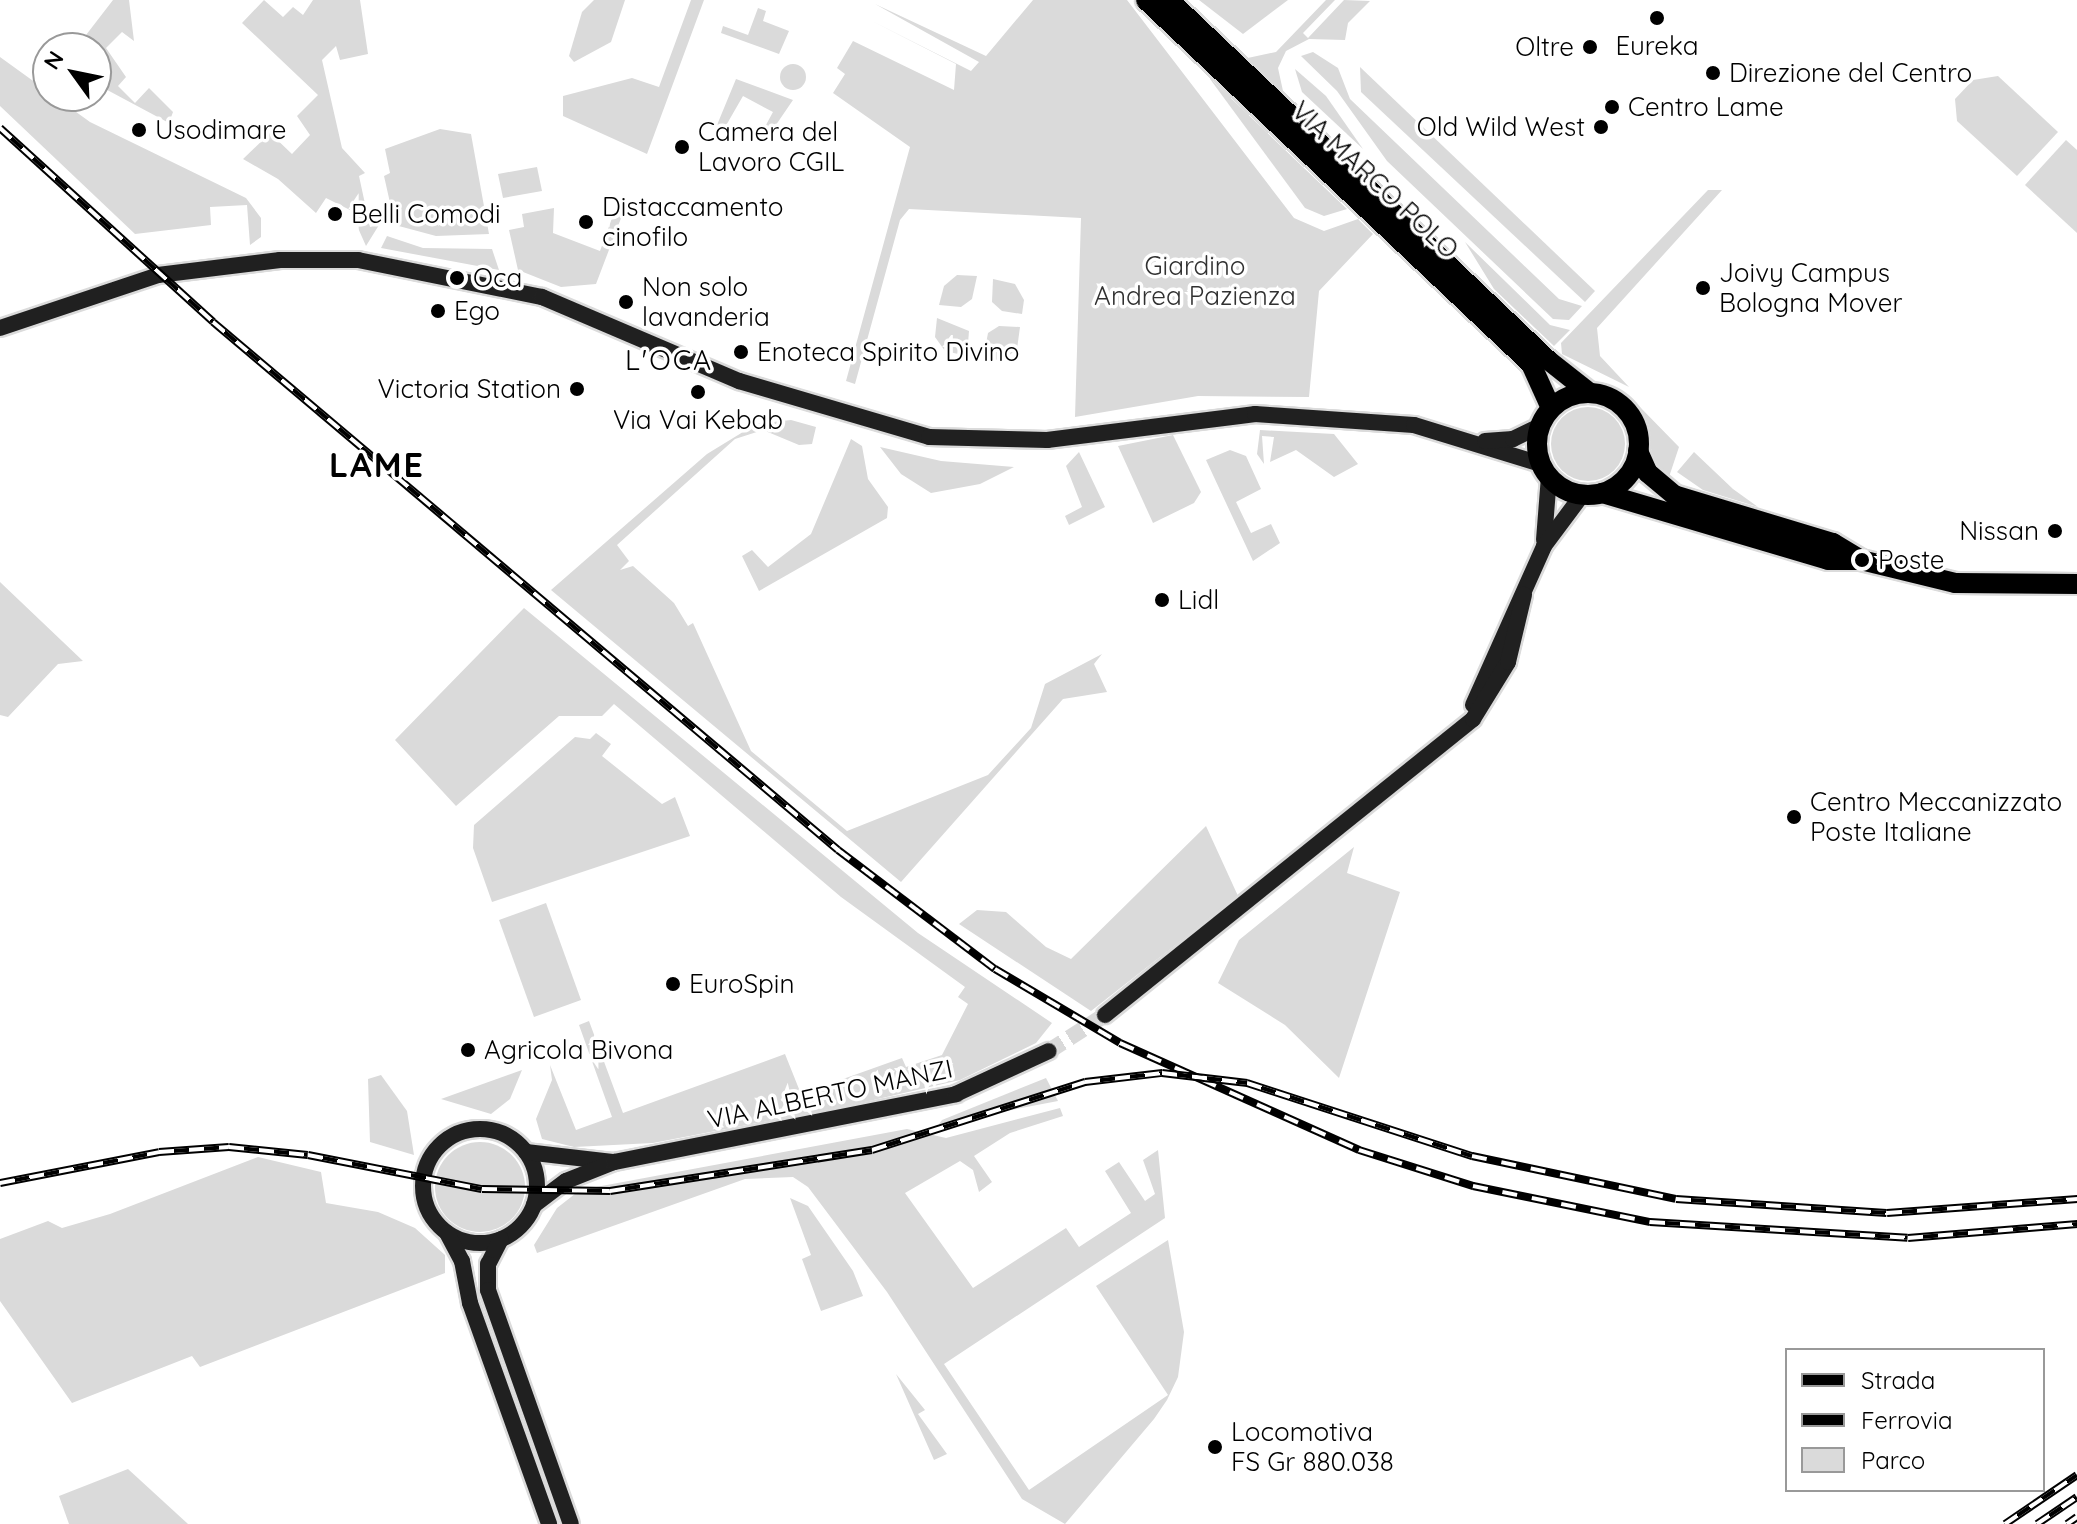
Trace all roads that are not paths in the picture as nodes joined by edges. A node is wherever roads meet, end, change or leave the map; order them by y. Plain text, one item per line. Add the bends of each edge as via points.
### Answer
1 (1146, 0) edge
2 (1169, 0) edge
3 (0, 328) edge
4 (1590, 393) junction
5 (1546, 417) junction
6 (1478, 442) junction
7 (1638, 451) junction
8 (1545, 471) junction
9 (1592, 494) junction
10 (1544, 546) junction
11 (1861, 560) junction
12 (2077, 584) edge
13 (1105, 1015) tunnel mouth
14 (1049, 1051) tunnel mouth
15 (526, 1152) junction
16 (614, 1162) junction
17 (534, 1205) junction
18 (446, 1232) junction
19 (501, 1239) junction
20 (549, 1524) edge
21 (571, 1524) edge

1 - 5 main road, VIA MARCO POLO via 1531,364
2 - 4 main road, VIA MARCO POLO via 1548,360
3 - 6 main road via 158,275 280,260 358,260 542,297 739,381 929,437 1034,441 1255,414 1391,421
4 - 5 main road
4 - 7 main road via 1629,413
5 - 6 main road via 1513,439
5 - 8 main road
6 - 8 main road
7 - 9 main road via 1628,475
7 - 11 main road via 1648,473 1674,495 1833,543
8 - 9 main road
8 - 10 main road
9 - 10 main road
9 - 11 main road via 1828,560
10 - 13 main road via 1483,688 1449,738
11 - 12 main road via 1955,583
14 - 16 main road, VIA ALBERTO MANZI via 956,1094
15 - 16 main road, VIA ALBERTO MANZI
15 - 17 main road via 537,1182
15 - 18 main road via 506,1135 486,1129 459,1133 436,1150 425,1173 425,1199
16 - 17 main road, VIA ALBERTO MANZI via 566,1181
17 - 19 main road via 519,1228
18 - 19 main road via 478,1243
18 - 20 main road via 462,1261 470,1303
19 - 21 main road via 488,1264 488,1290

